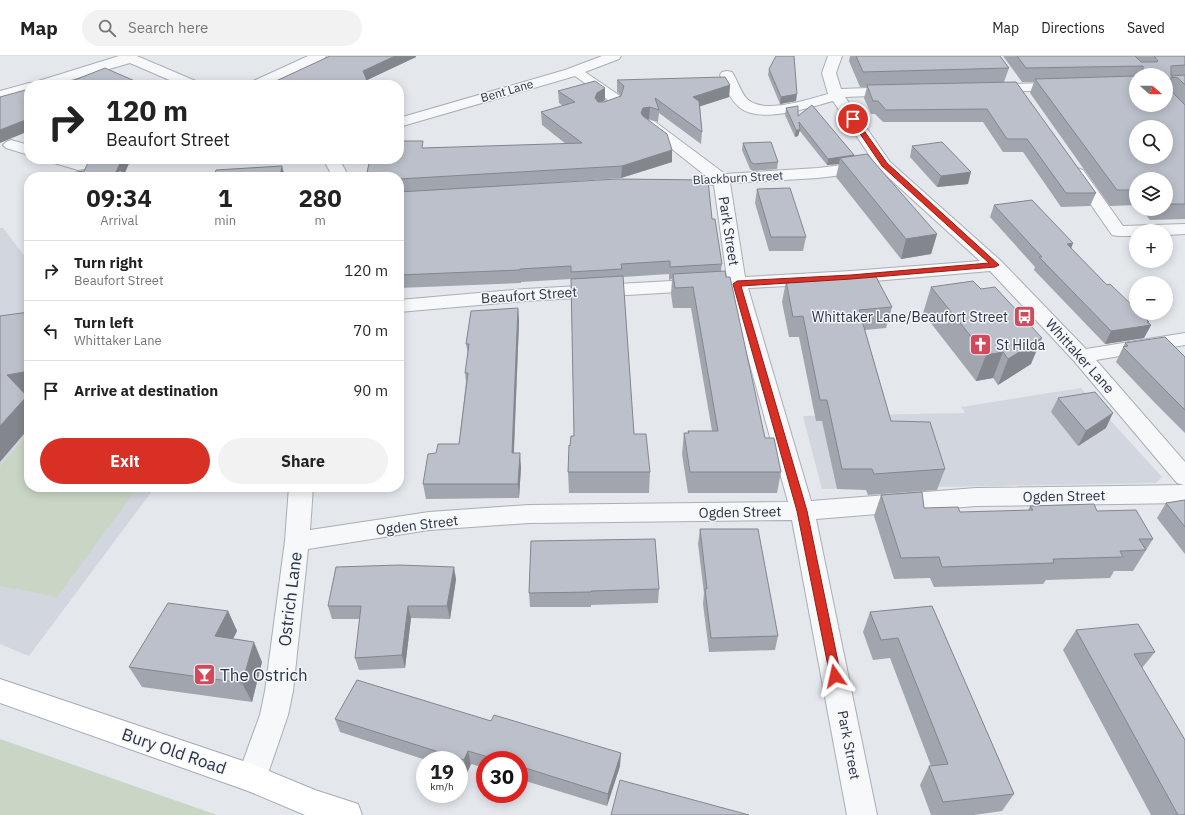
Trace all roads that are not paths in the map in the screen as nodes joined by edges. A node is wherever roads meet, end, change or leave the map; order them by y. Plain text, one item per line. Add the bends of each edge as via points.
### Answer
1 (319, 56) edge
2 (614, 56) edge
3 (835, 56) edge
4 (128, 57) edge
5 (576, 71) junction
6 (727, 75) dead end
7 (1007, 75) edge
8 (54, 80) edge
9 (181, 80) edge
10 (267, 80) edge
11 (1076, 86) edge
12 (24, 88) edge
13 (976, 89) edge
14 (906, 91) edge
15 (1020, 94) junction
16 (0, 95) edge
17 (836, 95) junction
18 (604, 108) edge
19 (404, 122) edge
20 (649, 124) edge
21 (11, 145) dead end
22 (24, 149) edge
23 (1069, 163) edge
24 (75, 164) edge
25 (85, 164) edge
26 (884, 164) junction
27 (721, 179) junction
28 (690, 181) edge
29 (1185, 229) edge
30 (995, 265) junction
31 (737, 284) junction
32 (404, 306) edge
33 (1185, 339) edge
34 (1081, 356) junction
35 (1185, 477) edge
36 (301, 492) edge
37 (1185, 494) edge
38 (802, 511) junction
39 (297, 541) junction
40 (0, 690) edge
41 (252, 778) junction
42 (347, 815) edge
43 (862, 815) edge

1 - 10 street
2 - 5 street, Bent Lane
3 - 17 street, Whittaker Lane via 829,73
4 - 8 street
4 - 9 street
5 - 18 street via 615,99 614,104
5 - 19 street, Bent Lane
6 - 17 street via 741,100 758,110 771,110
7 - 15 street
11 - 15 street
12 - 16 street
13 - 15 street
14 - 17 street
17 - 26 street, Whittaker Lane
20 - 27 street, Park Street
21 - 22 street
23 - 29 street via 1118,231
24 - 25 street
26 - 27 street, Blackburn Street via 818,173
26 - 30 street, Whittaker Lane
27 - 28 street, Blackburn Street
27 - 31 street, Park Street
30 - 31 street, Beaufort Street
30 - 34 street, Whittaker Lane
31 - 32 street, Beaufort Street via 525,295
31 - 38 street, Park Street
33 - 34 street
34 - 35 street, Whittaker Lane
36 - 39 street, Ostrich Lane
37 - 38 street, Ogden Street via 976,497
38 - 39 street, Ogden Street via 530,514 429,522
38 - 43 street, Park Street
39 - 41 street, Ostrich Lane via 279,691 274,715
40 - 41 main road, Bury Old Road
41 - 42 main road, Bury Old Road

